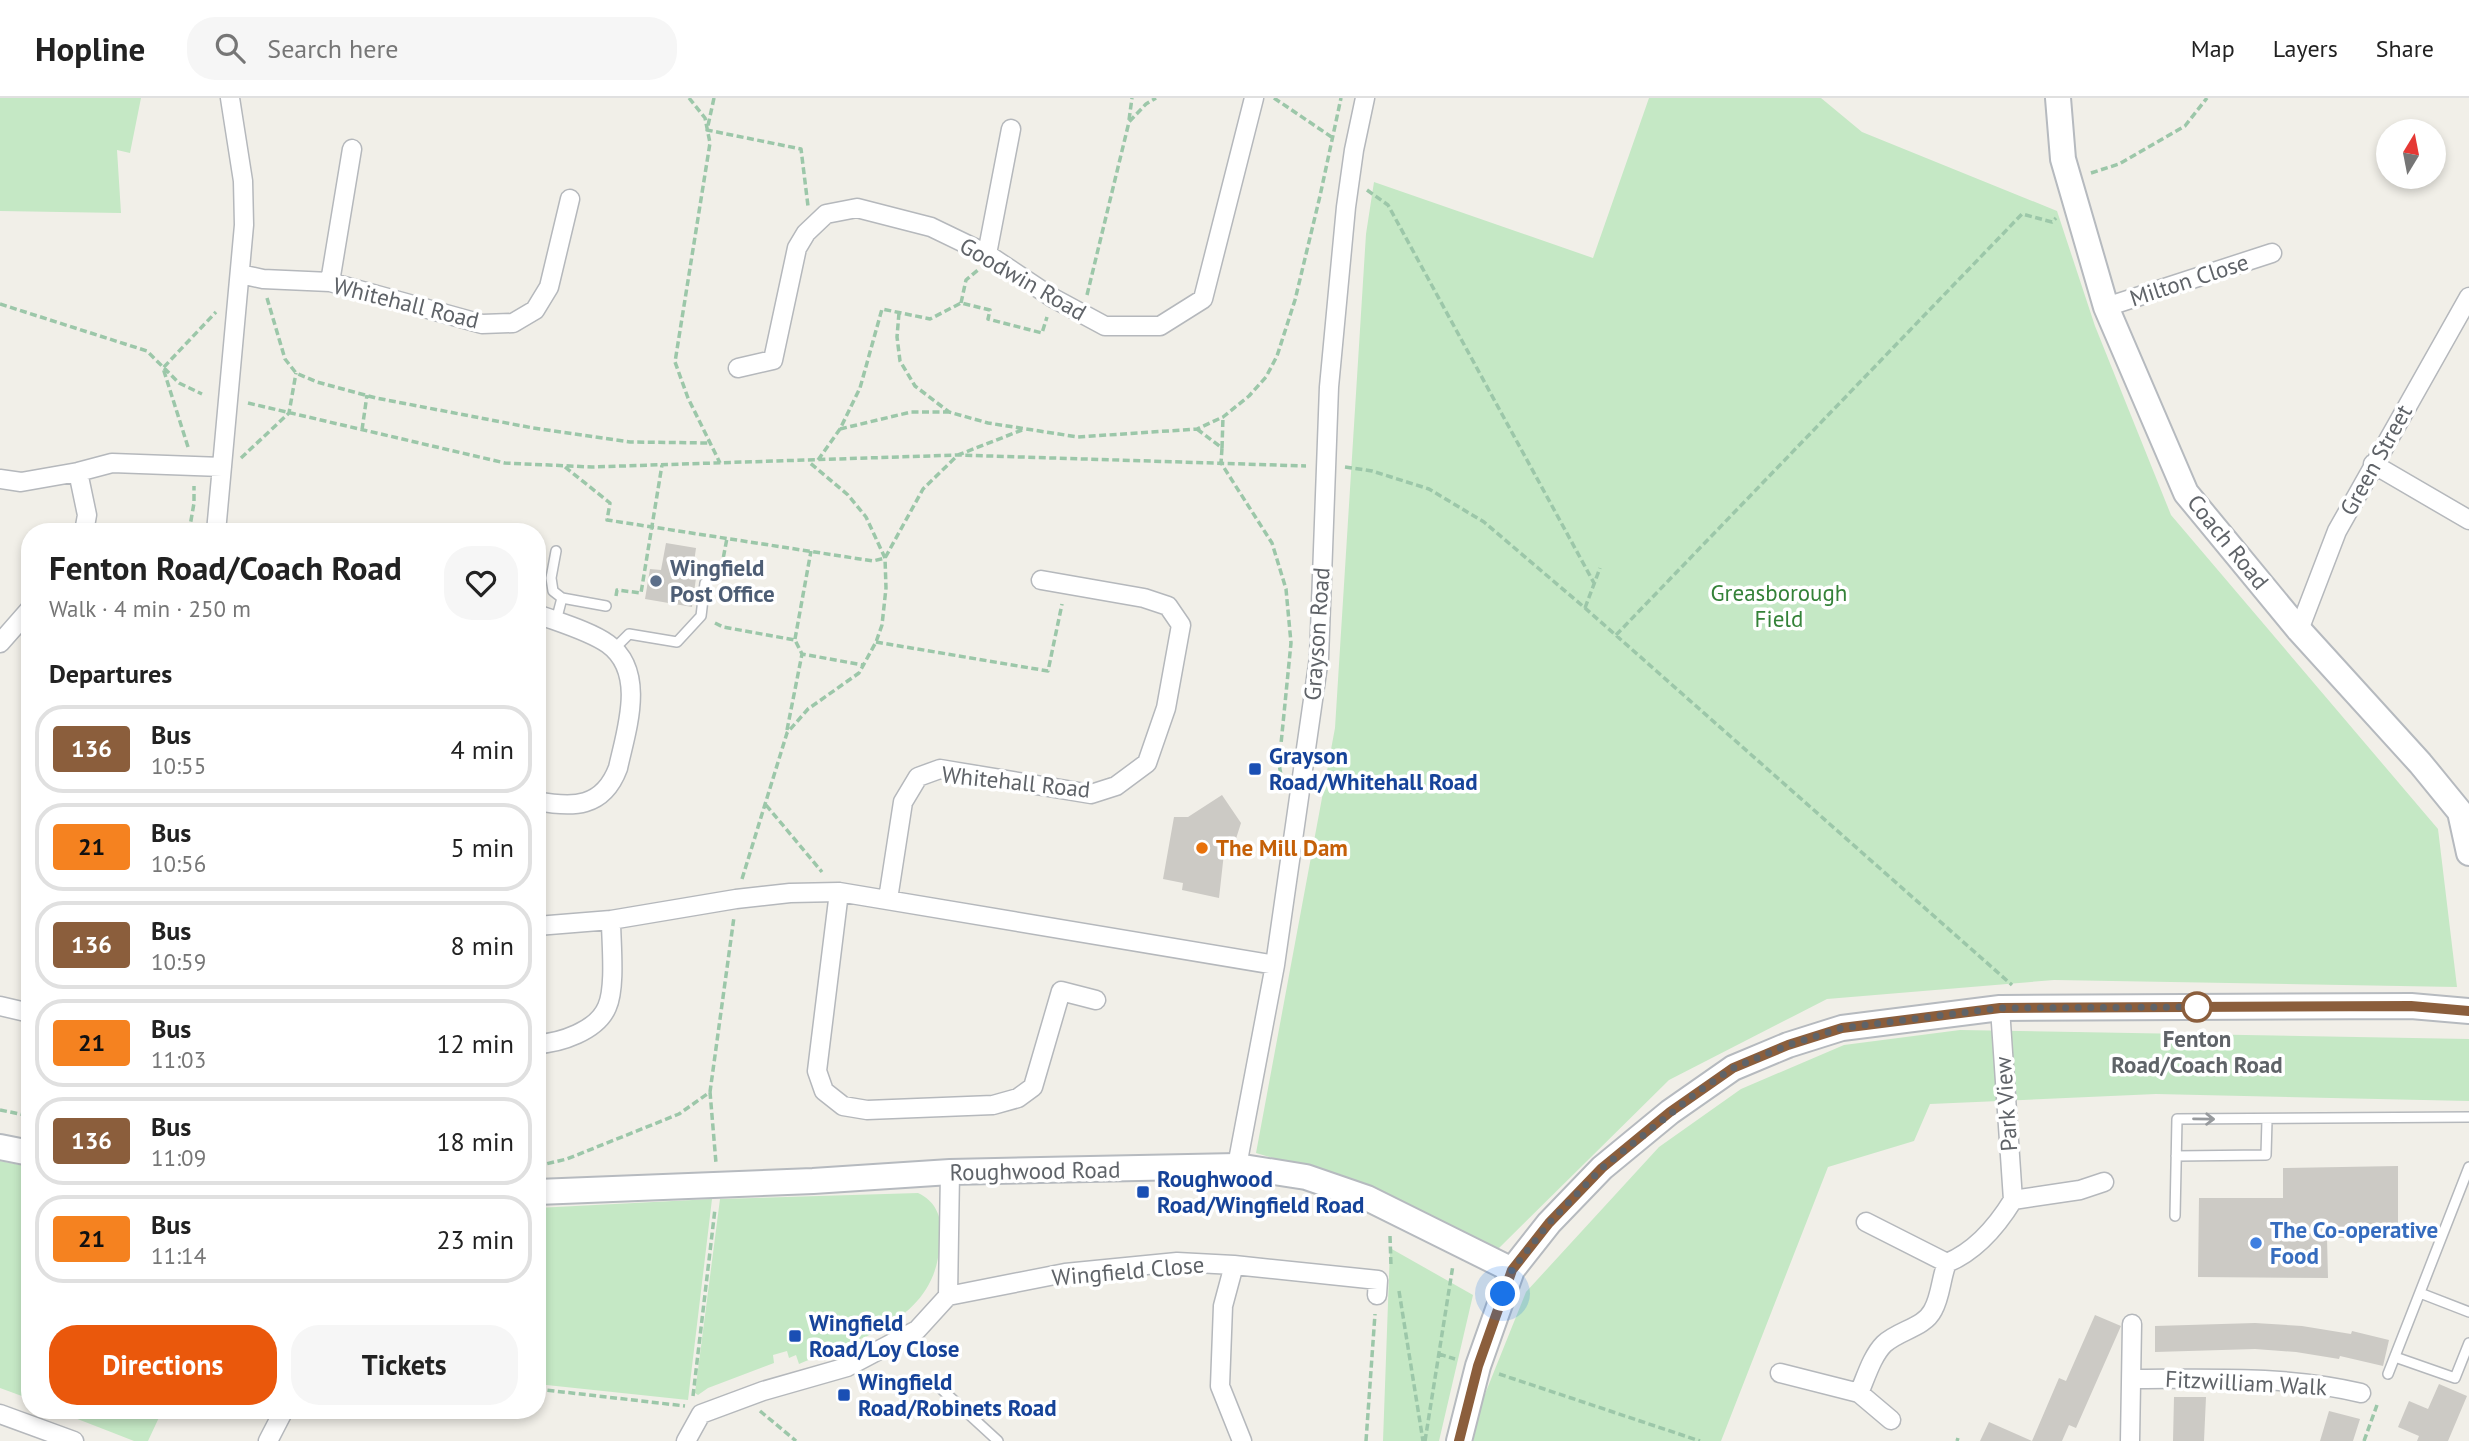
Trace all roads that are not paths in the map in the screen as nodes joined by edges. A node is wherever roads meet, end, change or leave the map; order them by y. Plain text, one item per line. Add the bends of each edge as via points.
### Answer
1 (230, 98) edge
2 (1254, 98) edge
3 (1365, 98) edge
4 (2058, 98) edge
5 (1011, 129) dead end
6 (352, 149) dead end
7 (570, 199) dead end
8 (2272, 253) dead end
9 (987, 254) junction
10 (240, 274) junction
11 (330, 282) junction
12 (2469, 297) edge
13 (2106, 307) junction
14 (738, 368) dead end
15 (2373, 464) junction
16 (222, 467) junction
17 (78, 472) junction
18 (0, 480) edge
19 (2469, 520) edge
20 (86, 523) edge
21 (217, 523) edge
22 (556, 551) dead end
23 (1041, 580) dead end
24 (705, 583) road end
25 (562, 598) junction
26 (610, 605) road end
27 (546, 617) edge
28 (21, 620) edge
29 (556, 621) junction
30 (2299, 630) junction
31 (0, 643) edge
32 (614, 649) junction
33 (546, 803) edge
34 (2469, 853) edge
35 (839, 892) junction
36 (888, 899) junction
37 (611, 920) junction
38 (546, 925) edge
39 (1275, 965) junction
40 (1096, 999) dead end
41 (0, 1006) edge
42 (2000, 1008) junction
43 (21, 1011) edge
44 (2469, 1011) edge
45 (546, 1044) edge
46 (2469, 1117) edge
47 (2267, 1119) junction
48 (0, 1147) edge
49 (21, 1151) edge
50 (2176, 1156) junction
51 (1237, 1166) junction
52 (2469, 1167) edge
53 (950, 1172) junction
54 (2104, 1182) dead end
55 (546, 1192) edge
56 (2013, 1200) junction
57 (2175, 1216) dead end
58 (1866, 1222) dead end
59 (1947, 1263) junction
60 (1234, 1265) junction
61 (1512, 1270) junction
62 (1377, 1287) road end
63 (2420, 1293) junction
64 (948, 1296) junction
65 (2469, 1311) edge
66 (2132, 1324) dead end
67 (2469, 1343) edge
68 (2395, 1357) junction
69 (1780, 1373) dead end
70 (2389, 1374) dead end
71 (2131, 1379) junction
72 (937, 1384) dead end
73 (1859, 1392) junction
74 (2361, 1393) dead end
75 (0, 1414) edge
76 (279, 1419) edge
77 (1891, 1419) dead end
78 (1235, 1438) edge
79 (74, 1441) edge
80 (268, 1441) edge
81 (686, 1441) edge
82 (998, 1441) edge
83 (1459, 1441) edge
84 (2130, 1441) edge

1 - 10 street via 243,180
2 - 9 street, Goodwin Road via 1203,299 1160,326 1105,326
3 - 39 street, Grayson Road via 1350,179 1329,387 1319,658
4 - 13 street, Coach Road via 2063,159
5 - 9 street
6 - 11 street
7 - 11 street, Whitehall Road via 549,287 534,310 513,323 482,324
8 - 13 street, Milton Close
9 - 14 street, Goodwin Road via 931,227 857,208 826,214 797,248 773,360
10 - 11 street, Whitehall Road
10 - 16 street
12 - 15 street, Green Street
13 - 30 street, Coach Road via 2186,493
15 - 19 street
15 - 30 street, Green Street via 2337,531
16 - 17 street via 112,463
16 - 21 street
17 - 18 street via 21,482
17 - 20 street
22 - 25 lane via 551,578 553,591
23 - 36 street, Whitehall Road via 1144,598 1168,606 1181,625 1166,708 1147,763 1116,786 1091,794 940,769 918,777 903,802
24 - 32 lane via 701,616 677,642 629,634
25 - 26 lane
25 - 29 lane
27 - 29 street
28 - 31 street
29 - 32 street
30 - 34 street, Coach Road via 2460,812
32 - 33 street via 624,663 632,695 614,780 579,806
35 - 36 street
35 - 37 street via 736,899
35 - 40 street via 817,1071 824,1091 843,1106 867,1110 993,1105 1018,1098 1033,1087 1061,991
36 - 39 street
37 - 38 street
37 - 45 street via 607,1008 589,1028
39 - 51 street, Grayson Road
41 - 43 street
42 - 44 street via 2411,1006
42 - 56 street, Park View
42 - 61 street via 1842,1028 1733,1068 1602,1168
46 - 47 lane
47 - 50 lane via 2266,1155
50 -> 47 lane via 2177,1119
48 - 49 street
50 - 57 lane
51 - 53 street, Roughwood Road
51 - 61 street, Roughwood Road via 1306,1177 1367,1198
52 - 63 lane
53 - 55 street, Roughwood Road
53 - 64 street
54 - 56 street via 2083,1197
56 - 59 street via 1977,1244
58 - 59 street
59 - 73 street via 1933,1311 1884,1345
60 - 62 street, Wingfield Close
60 - 64 street, Wingfield Close via 1177,1262 1065,1273
60 - 78 street via 1223,1307 1220,1386
61 - 83 street via 1478,1366
63 - 65 lane
63 - 68 lane
64 - 81 street via 917,1330 847,1367 701,1414
66 - 71 street, Fitzwilliam Walk
67 - 68 lane via 2455,1378
68 - 70 lane
69 - 73 street
71 - 74 street, Fitzwilliam Walk via 2274,1380
71 - 84 street, Fitzwilliam Walk
72 - 82 lane
73 - 77 street
75 - 79 street
76 - 80 street

